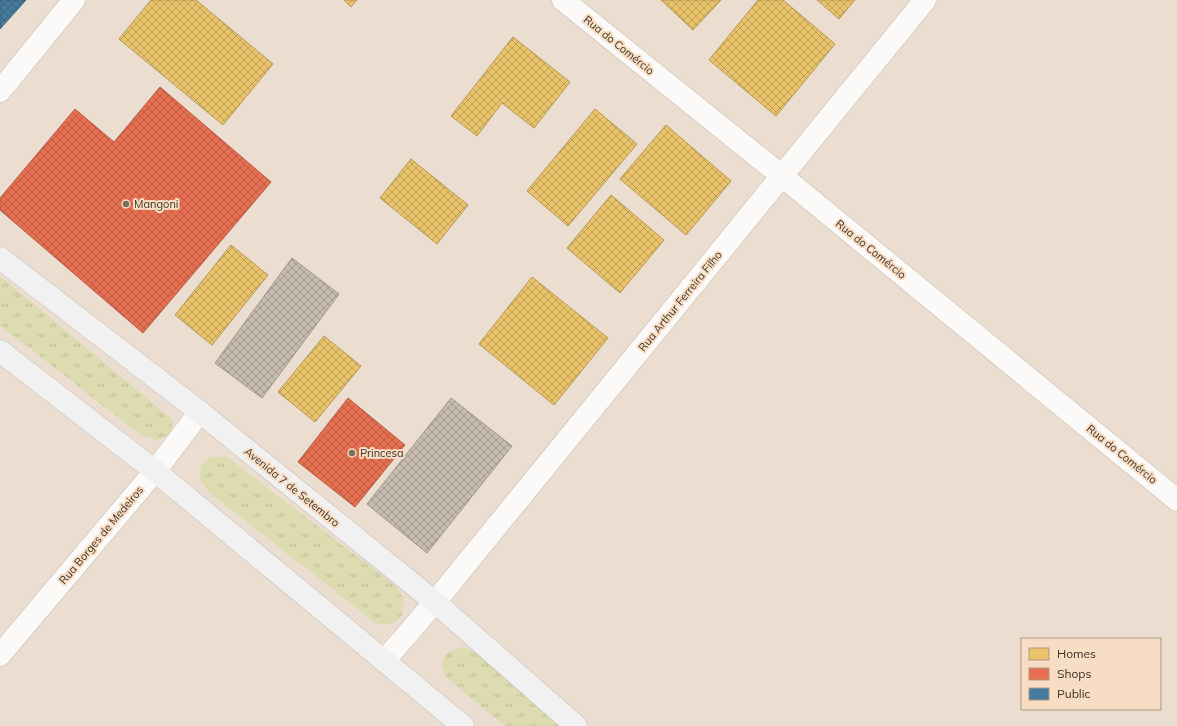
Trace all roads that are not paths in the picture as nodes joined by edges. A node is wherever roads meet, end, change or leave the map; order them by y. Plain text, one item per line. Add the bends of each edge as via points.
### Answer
1 (74, 0) edge
2 (563, 0) edge
3 (925, 0) edge
4 (0, 91) edge
5 (782, 176) junction
6 (0, 258) edge
7 (0, 351) edge
8 (200, 412) junction
9 (155, 471) junction
10 (1177, 500) edge
11 (435, 602) junction
12 (0, 655) edge
13 (385, 660) junction
14 (463, 726) edge
15 (576, 726) edge

1 - 4 street
2 - 5 street, Rua do Comércio
3 - 5 street, Rua Arthur Ferreira Filho
5 - 10 street, Rua do Comércio
5 - 11 street, Rua Arthur Ferreira Filho
6 - 8 main road, Avenida 7 de Setembro
7 - 9 main road
8 - 9 street, Rua Borges de Medeiros
8 - 11 main road, Avenida 7 de Setembro
9 - 12 street, Rua Borges de Medeiros
9 - 13 main road
11 - 13 street, Rua Arthur Ferreira Filho
11 - 15 main road, Avenida 7 de Setembro
13 - 14 main road

